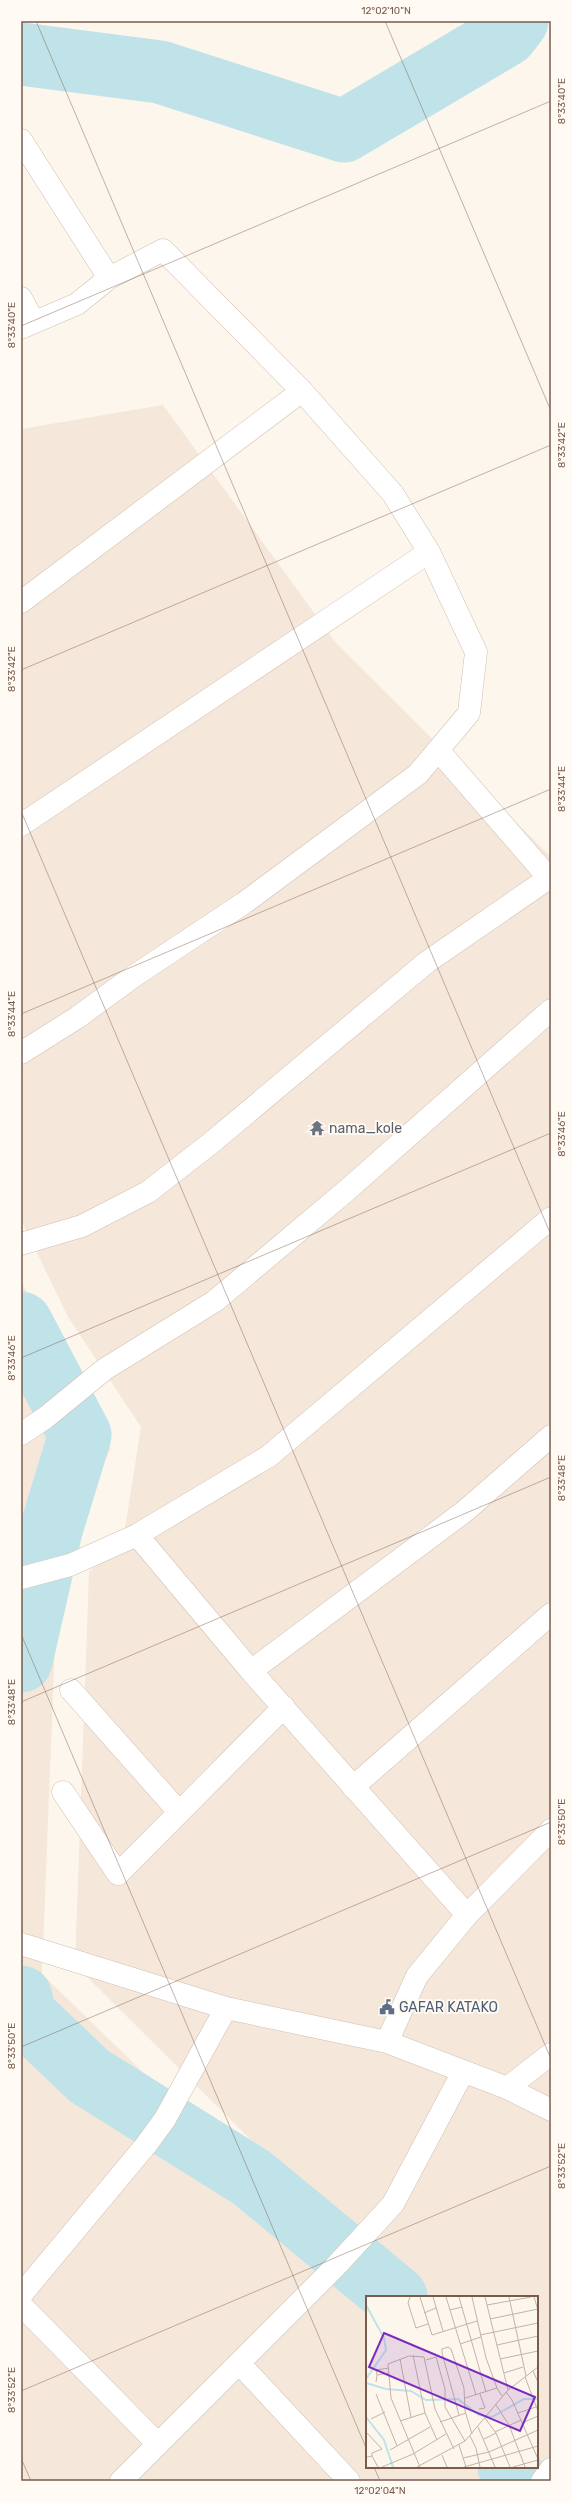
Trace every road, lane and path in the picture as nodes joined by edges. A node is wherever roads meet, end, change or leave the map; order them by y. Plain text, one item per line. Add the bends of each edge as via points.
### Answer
1 (21, 140) edge
2 (109, 278) junction
3 (21, 298) edge
4 (28, 325) edge
5 (302, 391) junction
6 (429, 552) junction
7 (21, 602) edge
8 (438, 750) junction
9 (21, 825) edge
10 (551, 1010) edge
11 (21, 1053) edge
12 (551, 1218) edge
13 (21, 1244) edge
14 (21, 1434) edge
15 (551, 1436) edge
16 (137, 1535) junction
17 (21, 1578) edge
18 (551, 1614) edge
19 (251, 1671) junction
20 (71, 1690) dead end
21 (284, 1707) junction
22 (354, 1787) junction
23 (63, 1792) dead end
24 (179, 1812) junction
25 (551, 1830) edge
26 (467, 1915) junction
27 (21, 1944) edge
28 (226, 2008) junction
29 (387, 2042) junction
30 (551, 2054) edge
31 (463, 2072) junction
32 (507, 2088) junction
33 (551, 2110) edge
34 (21, 2295) edge
35 (21, 2305) edge
36 (239, 2363) junction
37 (158, 2444) junction
38 (551, 2469) edge
39 (124, 2480) edge
40 (349, 2481) edge
41 (542, 2481) edge

1 - 2 street
2 - 4 street via 77,304
2 - 5 street via 163,250
3 - 4 street
5 - 6 street via 393,494
5 - 7 street
6 - 8 street via 476,652 469,713
6 - 9 street
8 - 11 street via 418,774 244,902 78,1017
8 - 13 street via 549,878 427,962 211,1143 148,1192 82,1226
10 - 14 street via 364,1175 215,1301 105,1369 45,1418
12 - 16 street via 269,1456
15 - 19 street via 465,1511
16 - 17 street via 70,1565
16 - 19 street
18 - 22 street
19 - 21 street
20 - 24 street
21 - 22 street
21 - 24 street
22 - 26 street
23 - 24 street via 118,1874
25 - 26 street
26 - 29 street via 417,1976
27 - 28 street
28 - 29 street
28 - 34 street via 166,2119
29 - 31 street
30 - 32 street
31 - 32 street
31 - 36 street via 393,2204 334,2268
32 - 33 street
35 - 37 street
36 - 37 street
36 - 40 street
37 - 39 street
38 - 41 street

